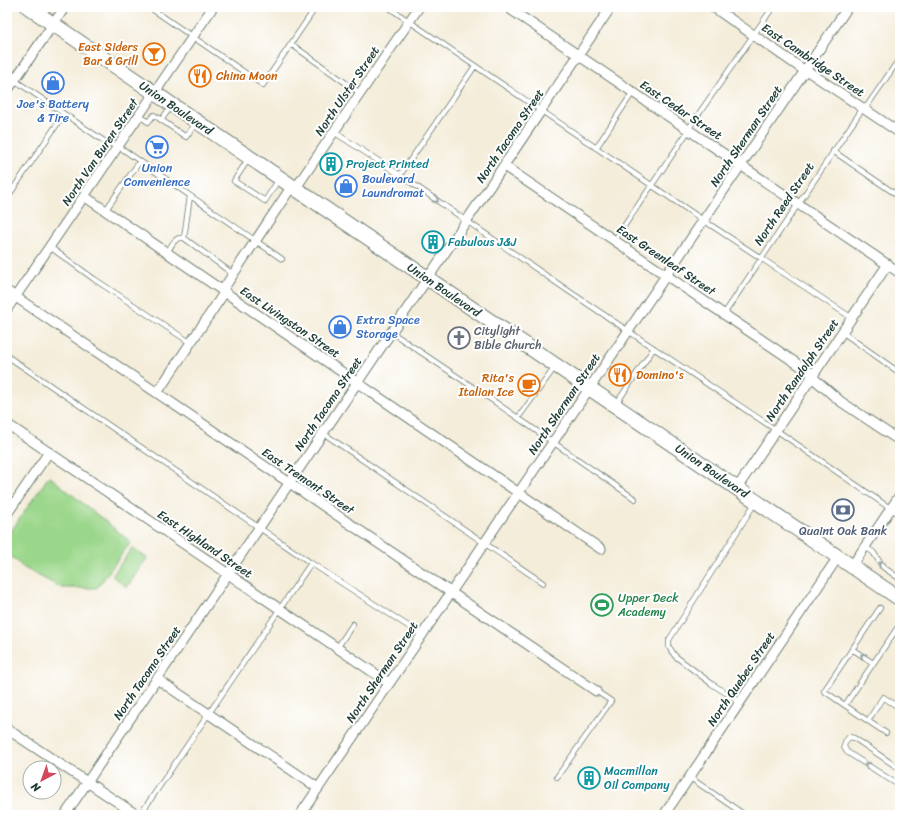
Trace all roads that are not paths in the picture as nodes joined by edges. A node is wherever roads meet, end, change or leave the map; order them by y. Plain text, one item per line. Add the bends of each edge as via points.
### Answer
1 (28, 7) edge
2 (64, 7) edge
3 (148, 7) edge
4 (213, 7) edge
5 (316, 7) edge
6 (388, 7) edge
7 (419, 7) edge
8 (507, 7) edge
9 (611, 7) edge
10 (713, 7) edge
11 (773, 7) edge
12 (848, 7) edge
13 (409, 21) junction
14 (53, 24) junction
15 (754, 36) junction
16 (193, 37) junction
17 (291, 44) junction
18 (579, 55) junction
19 (900, 58) edge
20 (475, 66) junction
21 (806, 70) junction
22 (11, 77) edge
23 (7, 91) edge
24 (633, 92) junction
25 (154, 93) junction
26 (360, 93) junction
27 (172, 105) junction
28 (865, 108) junction
29 (541, 111) junction
30 (64, 114) junction
31 (140, 116) junction
32 (161, 120) junction
33 (197, 122) junction
34 (689, 130) junction
35 (334, 132) junction
36 (900, 134) edge
37 (118, 146) junction
38 (596, 148) junction
39 (833, 151) junction
40 (249, 157) junction
41 (140, 161) junction
42 (741, 164) junction
43 (504, 166) junction
44 (400, 175) junction
45 (280, 178) junction
46 (652, 185) junction
47 (294, 187) junction
48 (84, 196) junction
49 (190, 196) junction
50 (900, 197) edge
51 (7, 198) edge
52 (798, 204) junction
53 (105, 211) junction
54 (704, 220) junction
55 (467, 221) junction
56 (184, 238) junction
57 (256, 241) junction
58 (614, 241) junction
59 (50, 247) junction
60 (166, 254) junction
61 (282, 259) dead end
62 (762, 259) junction
63 (888, 264) junction
64 (900, 273) edge
65 (233, 274) junction
66 (666, 276) junction
67 (427, 278) junction
68 (7, 291) edge
69 (223, 292) junction
70 (16, 297) junction
71 (7, 309) edge
72 (724, 314) junction
73 (852, 318) junction
74 (629, 331) junction
75 (391, 332) junction
76 (842, 332) junction
77 (191, 342) junction
78 (654, 348) junction
79 (7, 356) edge
80 (556, 366) junction
81 (900, 373) edge
82 (813, 376) junction
83 (357, 382) junction
84 (590, 388) junction
85 (157, 393) junction
86 (615, 405) junction
87 (518, 418) junction
88 (7, 424) edge
89 (776, 430) junction
90 (323, 433) junction
91 (553, 442) junction
92 (900, 442) edge
93 (49, 452) junction
94 (289, 483) junction
95 (737, 488) junction
96 (519, 492) junction
97 (900, 495) edge
98 (634, 499) dead end
99 (756, 501) junction
100 (891, 509) junction
101 (7, 514) edge
102 (900, 515) edge
103 (260, 527) junction
104 (484, 543) junction
105 (865, 547) junction
106 (601, 548) dead end
107 (838, 557) junction
108 (311, 563) junction
109 (852, 566) junction
110 (228, 574) junction
111 (900, 578) edge
112 (543, 582) dead end
113 (451, 592) junction
114 (900, 599) edge
115 (880, 608) dead end
116 (280, 609) junction
117 (353, 624) dead end
118 (900, 624) edge
119 (422, 635) junction
120 (337, 648) junction
121 (852, 650) junction
122 (874, 663) junction
123 (157, 679) junction
124 (389, 683) junction
125 (596, 691) joint
126 (740, 702) junction
127 (845, 705) junction
128 (900, 708) edge
129 (209, 714) junction
130 (868, 720) junction
131 (7, 728) edge
132 (886, 733) dead end
133 (900, 769) edge
134 (557, 777) dead end
135 (689, 777) junction
136 (88, 782) junction
137 (900, 786) edge
138 (318, 788) junction
139 (65, 815) edge
140 (137, 815) edge
141 (140, 815) edge
142 (300, 815) edge
143 (664, 815) edge
144 (745, 815) edge

1 - 14 main road, Union Boulevard
2 - 14 street
3 - 16 lane
4 - 16 street, North Van Buren Street
5 - 17 lane
6 - 13 lane
7 - 13 street, North Ulster Street
8 - 18 street, East Cedar Street
9 - 18 street, North Tacoma Street
10 - 15 street, East Cambridge Street
11 - 15 lane
12 - 21 street, North Sherman Street
13 - 20 lane
13 - 26 street, North Ulster Street
14 - 22 street
14 - 25 main road, Union Boulevard
15 - 21 street, East Cambridge Street
15 - 34 lane
16 - 17 lane via 263,85
16 - 25 street, North Van Buren Street
17 - 26 lane
18 - 24 street, East Cedar Street
18 - 29 street, North Tacoma Street
19 - 28 lane, North Reed Street
20 - 29 lane
20 - 44 lane
21 - 28 street, East Cambridge Street
21 - 42 street, North Sherman Street
22 - 23 street
22 - 30 lane
24 - 34 street, East Cedar Street
24 - 38 lane
25 - 27 main road, Union Boulevard
25 - 31 street, North Van Buren Street
26 - 35 street, North Ulster Street
27 - 32 lane
27 - 33 main road, Union Boulevard
28 - 36 street, East Cambridge Street
28 - 39 lane, North Reed Street
29 - 38 lane
29 - 43 street, North Tacoma Street
30 - 37 lane via 107,143
30 - 51 lane
31 - 32 lane via 148,122 154,115
31 - 37 street, North Van Buren Street
32 - 33 lane via 186,138
33 - 40 main road, Union Boulevard
34 - 42 street, East Cedar Street
34 - 46 lane
35 - 44 lane
35 - 47 street, North Ulster Street
37 - 41 lane
37 - 48 street, North Van Buren Street
38 - 46 lane
39 - 50 lane
39 - 52 lane, North Reed Street
40 - 45 main road, Union Boulevard
40 - 45 lane via 234,181 265,201
41 - 49 lane
41 - 53 lane
42 - 52 street, East Cedar Street
42 - 54 street, North Sherman Street
43 - 55 street, North Tacoma Street
43 - 58 street, East Greenleaf Street
44 -> 55 lane
45 - 47 main road, Union Boulevard
46 - 54 lane
46 - 58 lane
47 - 57 street, North Ulster Street
47 - 67 main road, Union Boulevard
48 - 53 street, East Livingston Street
48 - 59 street, North Van Buren Street
49 - 56 lane
49 - 57 lane
52 - 62 lane, North Reed Street
52 - 63 street, East Cedar Street
53 - 60 street, East Livingston Street
54 - 62 lane
54 - 66 street, North Sherman Street
55 - 67 street, North Tacoma Street
55 - 74 lane
56 - 60 lane via 177,239
56 - 65 lane
57 - 61 lane
57 - 65 street, North Ulster Street
58 - 66 street, East Greenleaf Street
59 - 70 street, North Van Buren Street
59 - 77 lane
60 - 69 street, East Livingston Street
62 - 72 lane, North Reed Street
62 - 73 lane
63 - 64 street, East Cedar Street
63 - 73 street, North Randolph Street
65 - 69 street, North Ulster Street
66 - 72 street, East Greenleaf Street
66 - 74 street, North Sherman Street
67 - 75 street, North Tacoma Street
67 - 80 main road, Union Boulevard
68 - 70 street, East Tremont Street
69 - 77 street, North Ulster Street
69 - 83 street, East Livingston Street
70 - 71 street, North Van Buren Street
70 - 85 street, East Tremont Street
72 - 82 street, East Greenleaf Street
73 - 76 street, North Randolph Street
74 - 78 lane
74 - 84 street, North Sherman Street
75 - 83 street, North Tacoma Street
75 - 87 lane
76 - 81 lane
76 - 82 street, North Randolph Street
77 - 85 street, North Ulster Street
78 - 86 lane
78 - 89 lane
79 - 103 lane
80 - 84 main road, Union Boulevard
80 - 87 lane
82 - 89 street, North Randolph Street
82 - 92 street, East Greenleaf Street via 840,401
83 - 90 street, North Tacoma Street
83 - 96 street, East Livingston Street
84 - 86 main road, Union Boulevard
84 - 91 street, North Sherman Street
85 - 94 street, East Tremont Street
86 - 95 main road, Union Boulevard
87 - 91 lane
88 - 93 street, East Highland Street
89 - 95 street, North Randolph Street
89 - 100 lane
90 - 94 street, North Tacoma Street
90 - 104 lane
91 - 96 street, North Sherman Street
91 - 98 lane
93 - 101 street
93 - 110 street, East Highland Street
94 - 103 street, North Tacoma Street
94 - 113 street, East Tremont Street
95 - 99 main road, Union Boulevard
96 - 104 street, North Sherman Street
96 - 106 street, East Livingston Street
97 - 100 street
99 - 107 main road, Union Boulevard
99 - 126 lane via 669,640 669,647 675,656
100 - 102 lane
100 - 105 street
103 - 108 lane
103 - 110 street, North Tacoma Street
104 - 112 lane
104 - 113 street, North Sherman Street
105 - 109 street
111 -> 105 lane via 883,567
107 - 109 main road, Union Boulevard
107 - 126 street, North Quebec Street
108 - 116 lane
108 - 119 lane
109 - 114 main road, Union Boulevard
110 - 116 street, East Highland Street
110 - 123 street, North Tacoma Street
113 - 119 street, North Sherman Street
113 - 125 street, East Tremont Street
115 - 121 lane
116 - 120 street, East Highland Street
116 - 129 lane
117 - 120 lane
118 - 122 lane
119 - 124 street, North Sherman Street
120 - 124 street, East Highland Street
122 -> 121 lane
121 - 127 lane via 824,691
122 - 127 lane
123 - 129 street
123 - 136 street, North Tacoma Street
124 - 138 street, North Sherman Street
125 - 134 lane via 611,701
126 - 135 street, North Quebec Street
127 - 130 lane
128 - 130 lane via 884,697
129 - 138 street
129 - 141 lane
130 - 132 lane
131 - 136 street
137 -> 133 lane via 847,752 845,742 849,737 854,738
135 - 143 street, North Quebec Street
135 - 144 lane
136 - 139 street, North Tacoma Street
136 - 140 street
138 - 142 street, North Sherman Street

